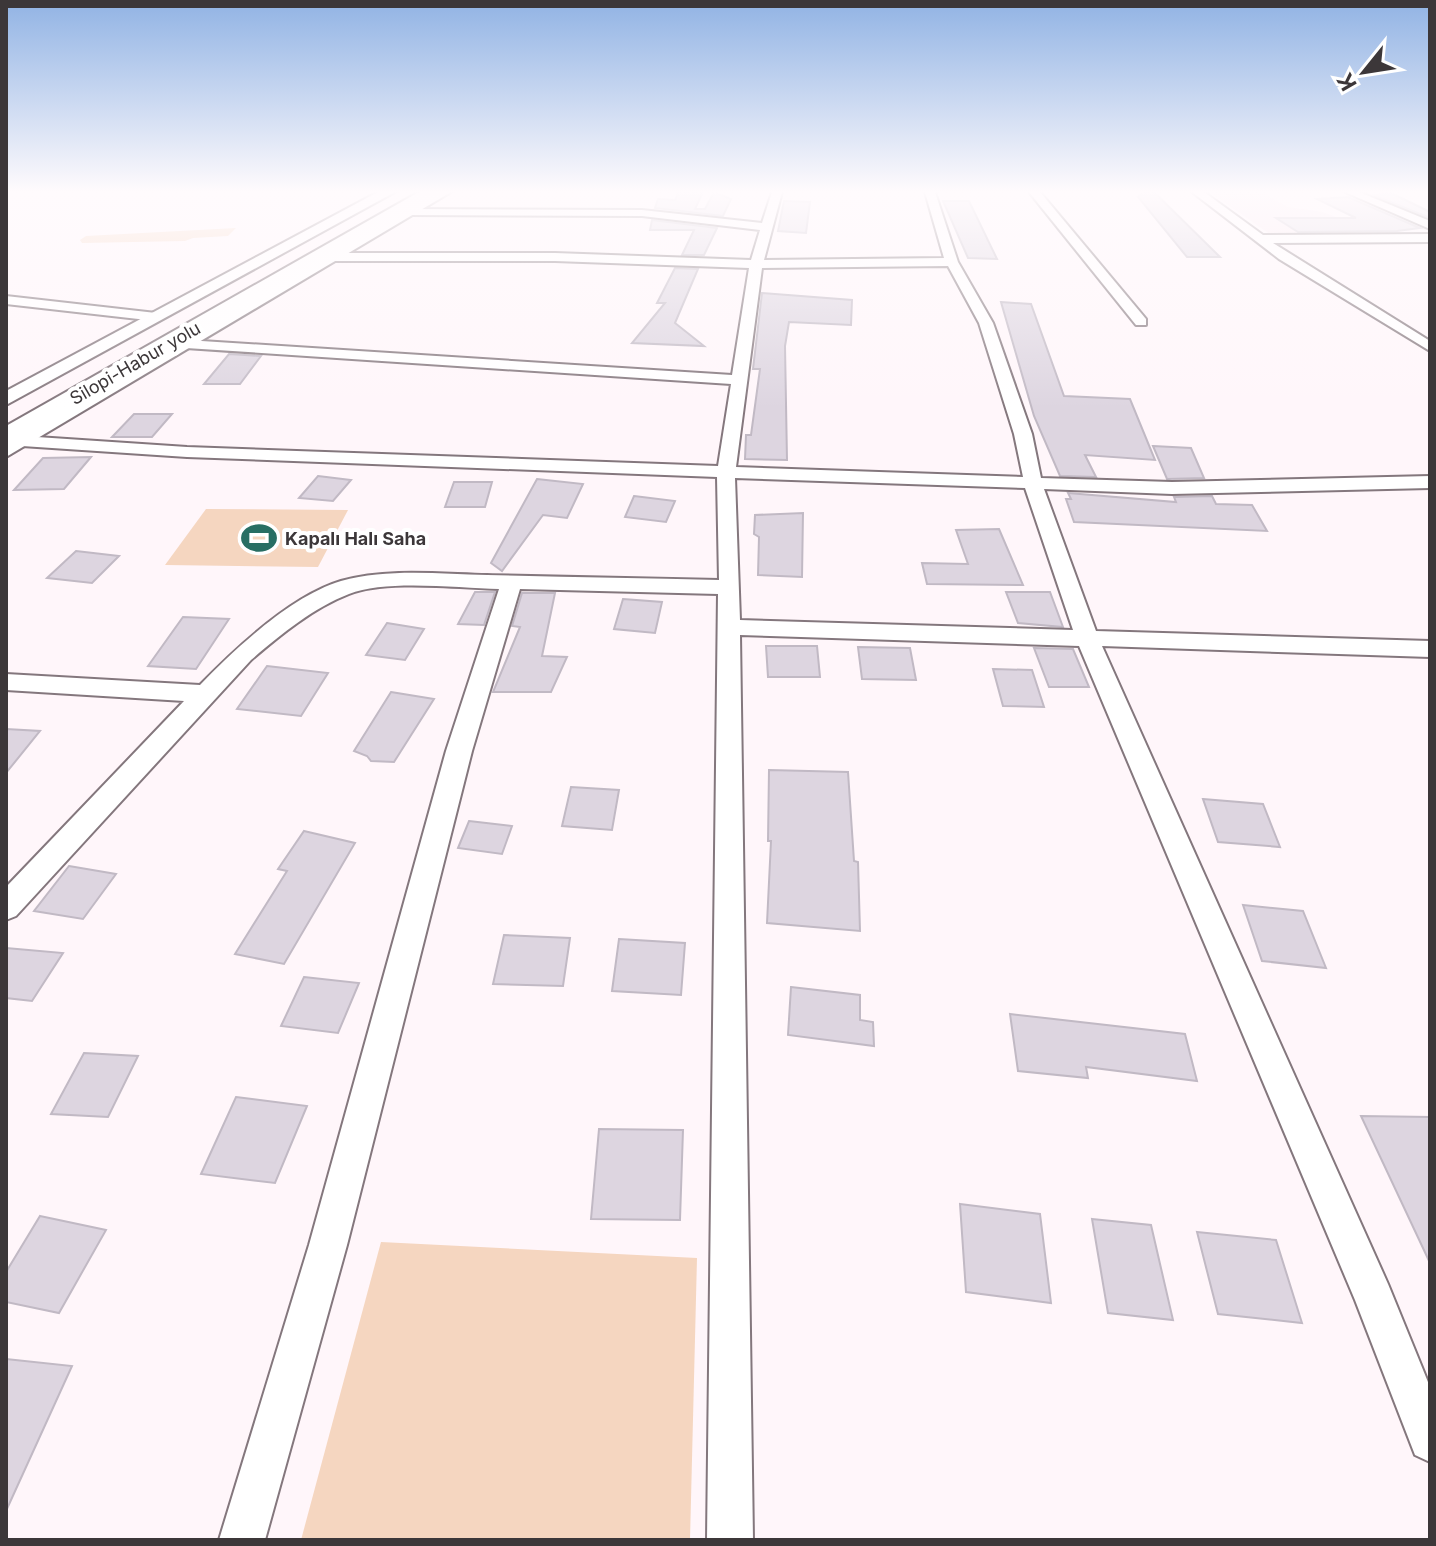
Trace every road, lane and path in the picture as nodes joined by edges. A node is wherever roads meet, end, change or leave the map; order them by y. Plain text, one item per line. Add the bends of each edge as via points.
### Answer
1 (254, 264) edge
2 (290, 264) edge
3 (310, 264) edge
4 (322, 264) edge
5 (756, 264) edge
6 (953, 264) edge
7 (1093, 264) edge
8 (1300, 264) edge
9 (6, 300) edge
10 (156, 317) junction
11 (1141, 322) dead end
12 (186, 344) junction
13 (1430, 347) edge
14 (739, 380) junction
15 (6, 399) edge
16 (6, 415) edge
17 (11, 443) edge
18 (726, 472) junction
19 (1430, 482) edge
20 (1033, 483) junction
21 (512, 581) junction
22 (729, 587) junction
23 (729, 627) junction
24 (1087, 637) junction
25 (1430, 649) edge
26 (6, 682) edge
27 (207, 694) junction
28 (6, 907) edge
29 (1430, 1440) edge
30 (242, 1540) edge
31 (730, 1540) edge

1 - 10 street
2 - 16 highway
3 - 17 highway, Silopi-Habur yolu
4 - 12 street
5 - 14 street
6 - 20 street via 986,323 1023,434
7 - 11 street
8 - 13 street
9 - 10 street
10 - 15 street
12 - 14 street
12 - 17 street
14 - 18 street
17 - 18 street
18 - 20 street
18 - 22 street
19 - 20 street via 1172,488
20 - 24 street
21 - 22 street
21 - 27 street via 407,580 345,587 277,626
21 - 30 street via 459,751 328,1245
22 - 23 street
23 - 24 street
23 - 31 street
24 - 25 street
24 - 29 street via 1374,1298
26 - 27 street
27 - 28 street

